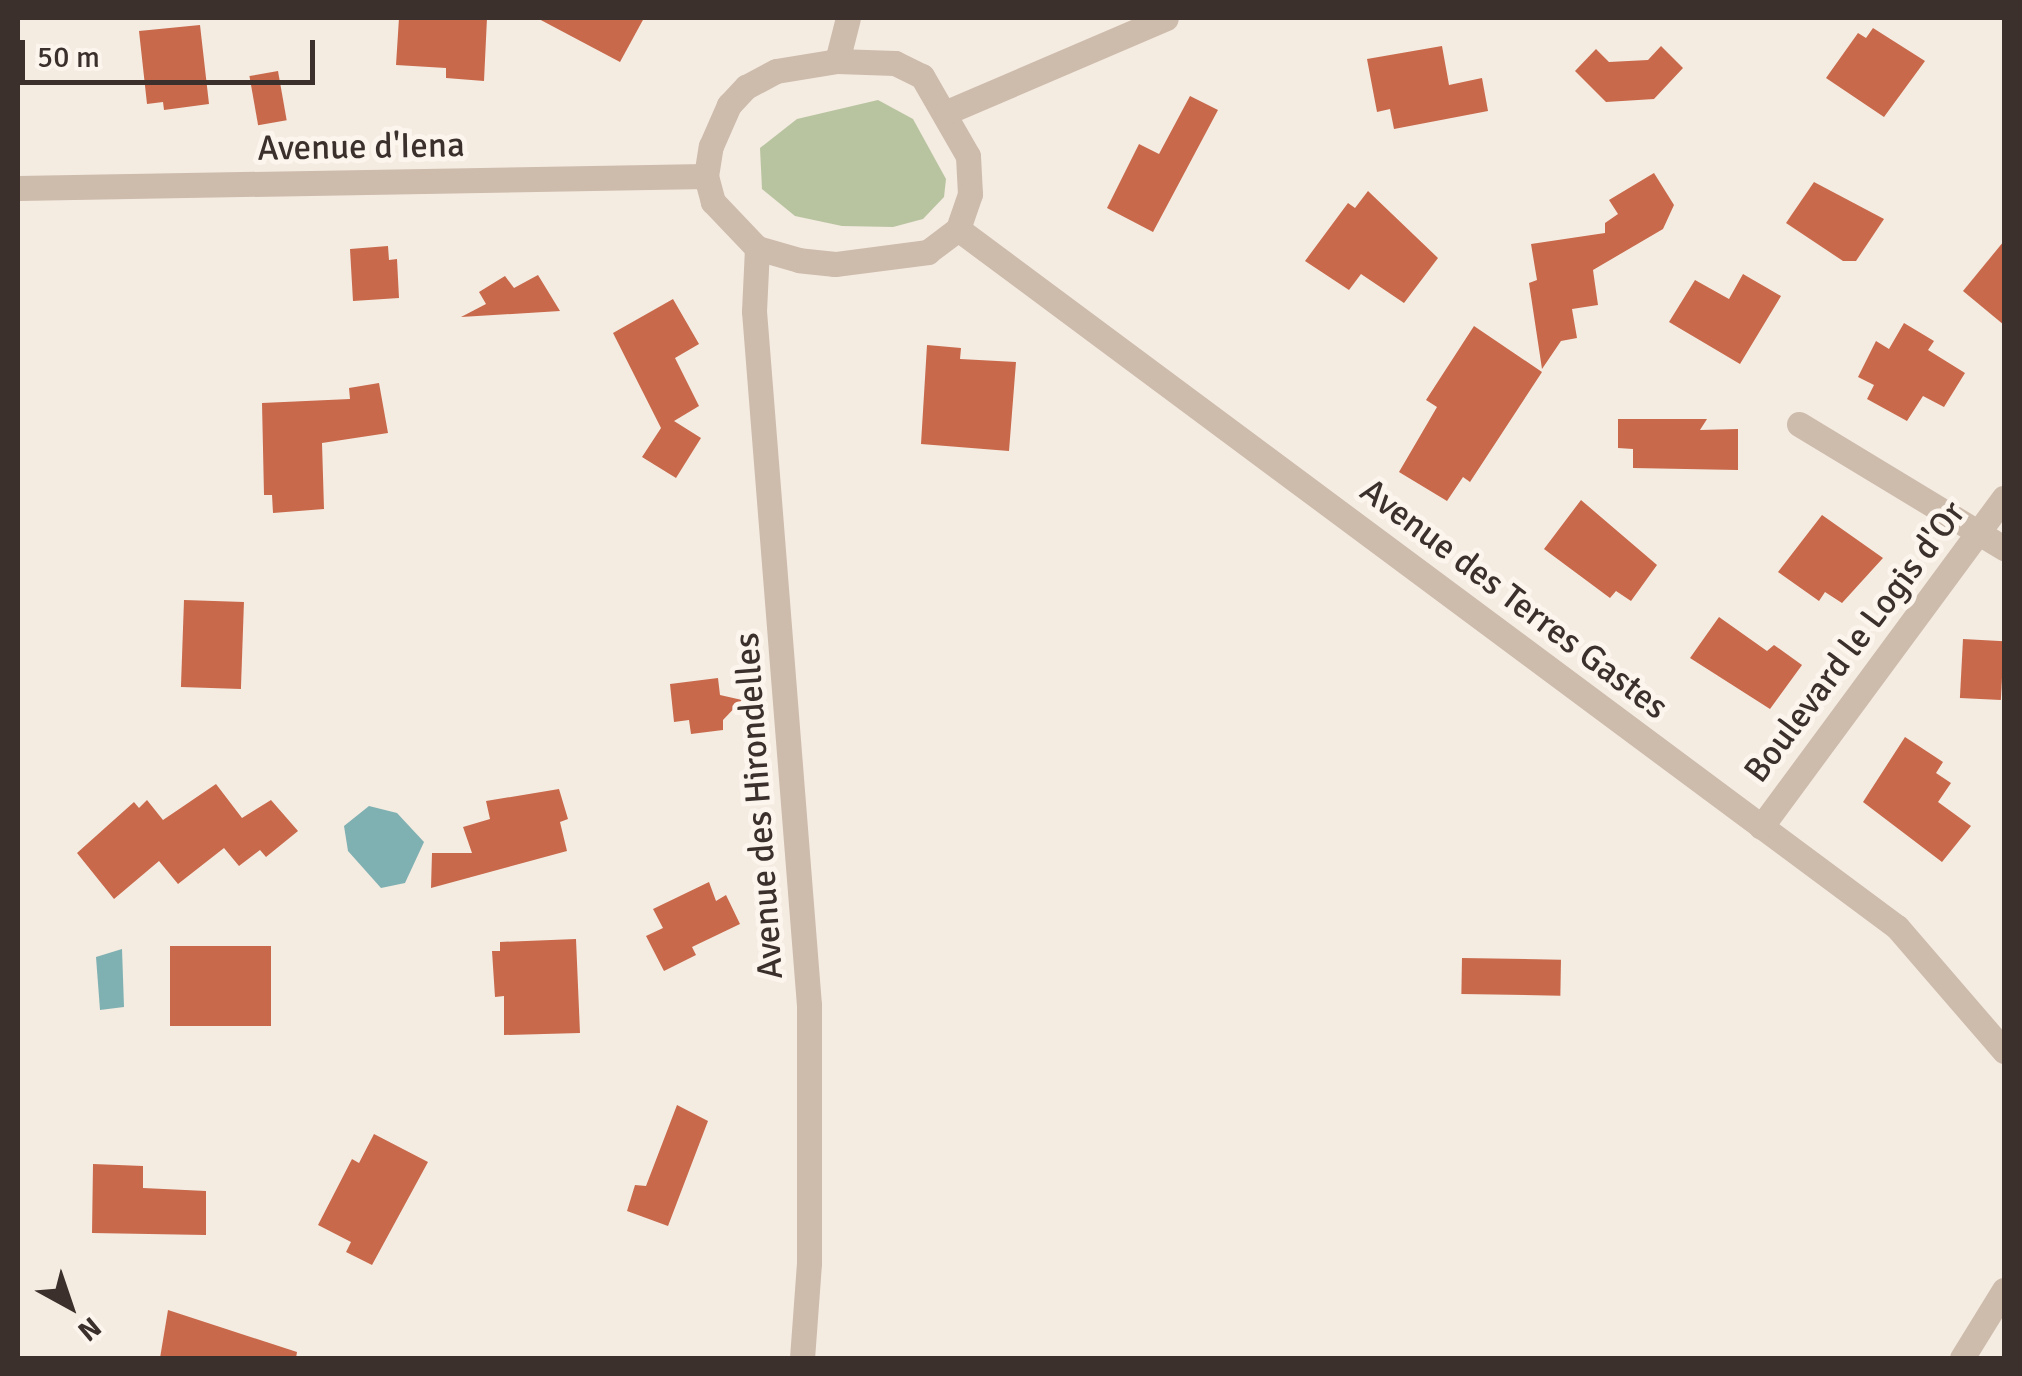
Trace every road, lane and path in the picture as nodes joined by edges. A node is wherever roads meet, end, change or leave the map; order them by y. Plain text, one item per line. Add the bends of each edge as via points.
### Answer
1 (848, 18) edge
2 (1166, 18) edge
3 (837, 60) junction
4 (947, 112) junction
5 (706, 176) junction
6 (18, 188) edge
7 (958, 230) junction
8 (758, 248) junction
9 (1799, 424) dead end
10 (2004, 498) edge
11 (1982, 532) junction
12 (2004, 548) edge
13 (1761, 826) junction
14 (2004, 1051) edge
15 (2004, 1290) edge
16 (802, 1358) edge
17 (1962, 1358) edge

1 - 3 street
2 - 4 street
3 - 4 street via 895,63 922,76
3 - 5 street via 776,72 746,87 711,146
4 - 7 street via 968,156 970,194
5 - 6 street, Avenue d'Iena
5 - 8 street via 713,202
7 - 8 street via 928,252 835,264
7 - 13 street, Avenue des Terres Gastes
8 - 16 street, Avenue des Hirondelles via 754,311 809,1005 810,1264
9 - 11 street
10 - 11 street, Boulevard le Logis d'Or
11 - 12 street
11 - 13 street, Boulevard le Logis d'Or
13 - 14 street, Avenue des Terres Gastes via 1897,927
15 - 17 street

